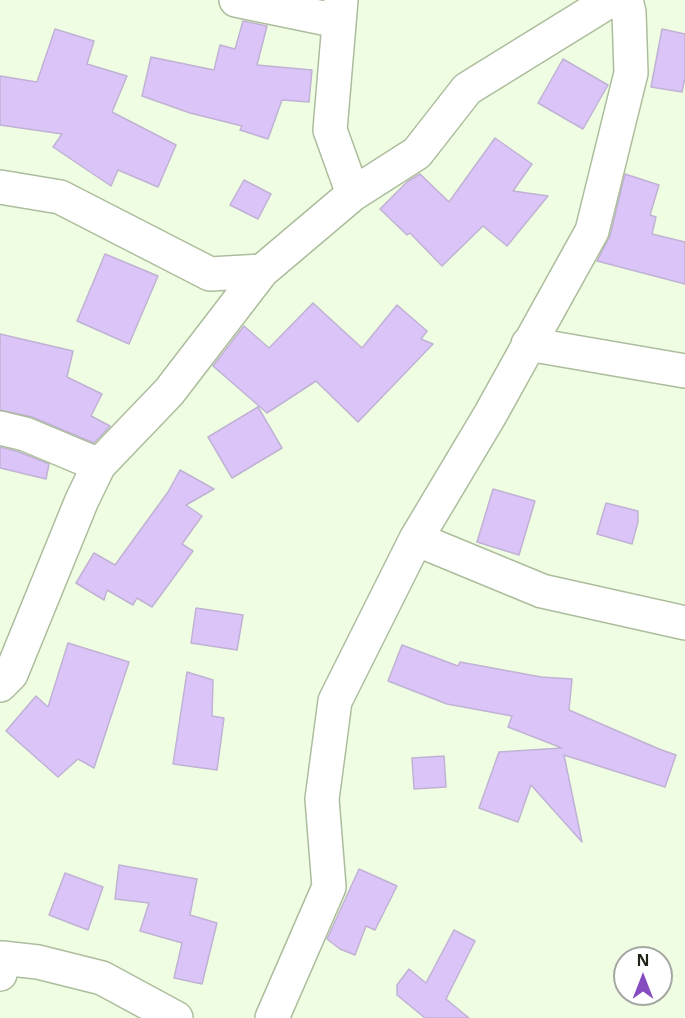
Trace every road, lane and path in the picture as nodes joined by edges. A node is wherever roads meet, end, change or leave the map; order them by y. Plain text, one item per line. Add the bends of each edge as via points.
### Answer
1 (236, 0) edge
2 (611, 0) edge
3 (626, 0) edge
4 (340, 10) edge
5 (0, 187) edge
6 (353, 194) junction
7 (262, 271) junction
8 (528, 344) junction
9 (685, 371) edge
10 (0, 428) edge
11 (99, 465) junction
12 (416, 538) junction
13 (685, 623) edge
14 (4, 677) edge
15 (0, 974) edge
16 (176, 1018) edge
17 (272, 1018) edge

1 - 4 street
2 - 6 street via 467,89 417,153
3 - 8 street via 631,73 592,231
4 - 6 street via 330,130
5 - 7 street via 60,197 210,274
6 - 7 street
7 - 11 street via 169,392
8 - 9 street
8 - 12 street
10 - 11 street via 26,434
11 - 14 street
12 - 13 street via 542,591
12 - 17 street via 335,701 322,799 329,887
15 - 16 street via 2,958 38,962 102,978

